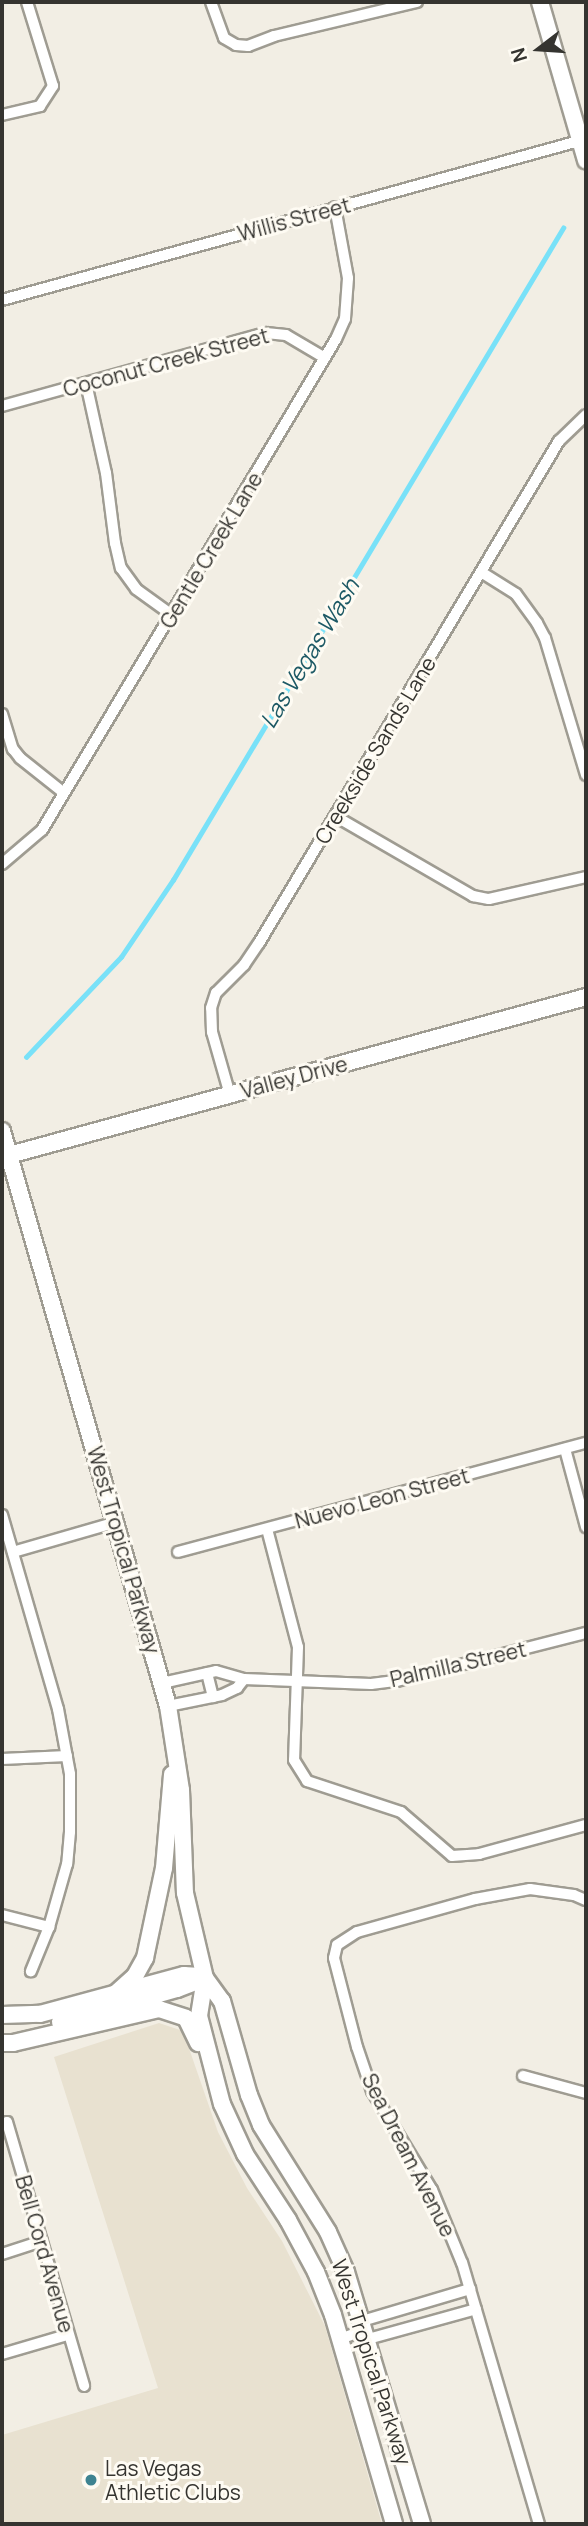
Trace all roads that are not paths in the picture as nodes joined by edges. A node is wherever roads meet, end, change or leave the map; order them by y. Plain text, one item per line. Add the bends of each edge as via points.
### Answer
1 (27, 2) edge
2 (211, 2) edge
3 (417, 2) edge
4 (540, 2) edge
5 (376, 7) edge
6 (2, 115) edge
7 (583, 140) edge
8 (586, 160) edge
9 (335, 207) junction
10 (2, 300) edge
11 (325, 358) junction
12 (86, 383) junction
13 (2, 406) edge
14 (586, 415) edge
15 (481, 572) junction
16 (172, 615) junction
17 (2, 714) edge
18 (586, 775) edge
19 (64, 793) junction
20 (335, 816) junction
21 (2, 864) edge
22 (586, 877) edge
23 (586, 997) edge
24 (230, 1095) junction
25 (2, 1131) edge
26 (5, 1156) edge
27 (586, 1443) edge
28 (565, 1449) junction
29 (2, 1515) edge
30 (117, 1522) junction
31 (586, 1527) edge
32 (267, 1529) junction
33 (13, 1552) junction
34 (178, 1552) dead end
35 (586, 1633) edge
36 (207, 1673) junction
37 (244, 1679) junction
38 (298, 1680) junction
39 (162, 1683) junction
40 (213, 1697) junction
41 (169, 1706) junction
42 (176, 1737) junction
43 (67, 1756) junction
44 (2, 1759) edge
45 (586, 1825) edge
46 (586, 1900) edge
47 (2, 1914) edge
48 (49, 1927) junction
49 (31, 1971) dead end
50 (205, 1978) junction
51 (115, 1994) junction
52 (2, 2015) edge
53 (2, 2036) edge
54 (2, 2043) edge
55 (523, 2076) dead end
56 (586, 2093) edge
57 (222, 2104) junction
58 (5, 2123) edge
59 (42, 2241) junction
60 (2, 2254) edge
61 (470, 2289) junction
62 (427, 2302) junction
63 (476, 2309) junction
64 (432, 2321) junction
65 (365, 2330) junction
66 (67, 2335) junction
67 (340, 2339) junction
68 (2, 2354) edge
69 (84, 2386) dead end
70 (394, 2524) edge
71 (422, 2524) edge
72 (539, 2524) edge

1 - 6 street via 53,86 40,106
2 - 5 street via 218,29 230,43 248,46
3 - 5 street
4 - 7 main road
7 - 8 main road
7 - 9 street, Willis Street
9 - 10 street, Willis Street
9 - 11 street, Gentle Creek Lane via 347,262 348,298 345,319
11 - 12 street, Coconut Creek Street via 286,335 266,333
11 - 16 street, Gentle Creek Lane
12 - 13 street, Coconut Creek Street
12 - 16 street via 121,568 135,589
14 - 15 street, Creekside Sands Lane via 559,441
15 - 18 street via 516,594 545,638
15 - 20 street, Creekside Sands Lane
16 - 19 street, Gentle Creek Lane
17 - 19 street via 13,749
19 - 21 street, Gentle Creek Lane via 42,830
20 - 22 street via 473,896 497,897
20 - 24 street, Creekside Sands Lane via 259,943 214,1000 212,1032
23 - 24 main road, Valley Drive
24 - 26 main road, Valley Drive
25 - 26 main road, West Tropical Parkway
26 - 30 main road, West Tropical Parkway
27 - 28 street, Nuevo Leon Street
28 - 31 street
28 - 32 street, Nuevo Leon Street
29 - 33 street
30 - 33 street
30 - 39 main road, West Tropical Parkway
32 - 34 street, Nuevo Leon Street
32 - 38 street via 296,1634
33 - 43 street
35 - 38 street, Palmilla Street via 397,1681
36 - 37 street, Palmilla Street via 223,1671
36 - 39 street, Palmilla Street
36 - 40 street
37 - 38 street, Palmilla Street
37 - 40 street via 230,1692
38 - 45 street via 294,1760 307,1781 401,1812 452,1856 479,1854
39 - 41 main road, West Tropical Parkway
40 - 41 street
41 - 42 main road, West Tropical Parkway
42 - 50 main road, West Tropical Parkway via 186,1893
42 - 51 main road via 164,1868 152,1927 140,1969
43 - 44 street
43 - 48 street via 67,1864
46 - 61 street, Sea Dream Avenue via 552,1891 507,1891 381,1924 344,1937 337,1945 334,1958 365,2072 432,2190
47 - 48 street
48 - 49 street
50 - 51 main road via 184,1975
50 - 53 main road
50 - 57 main road, West Tropical Parkway via 199,2016
50 - 65 main road, West Tropical Parkway via 222,2001 261,2125 328,2232
51 - 52 main road via 40,2014
54 - 57 main road via 144,2011 172,2011 191,2026
55 - 56 street
57 - 67 main road, West Tropical Parkway via 244,2154 301,2241
58 - 59 street, Bell Cord Avenue
59 - 60 street
59 - 66 street, Bell Cord Avenue
61 - 62 street
61 - 63 street, Sea Dream Avenue
62 - 64 street
62 - 65 street
63 - 64 street
63 - 72 street, Sea Dream Avenue
64 - 65 street
65 - 67 street
65 - 71 main road, West Tropical Parkway
66 - 68 street
66 - 69 street, Bell Cord Avenue
67 - 70 main road, West Tropical Parkway

